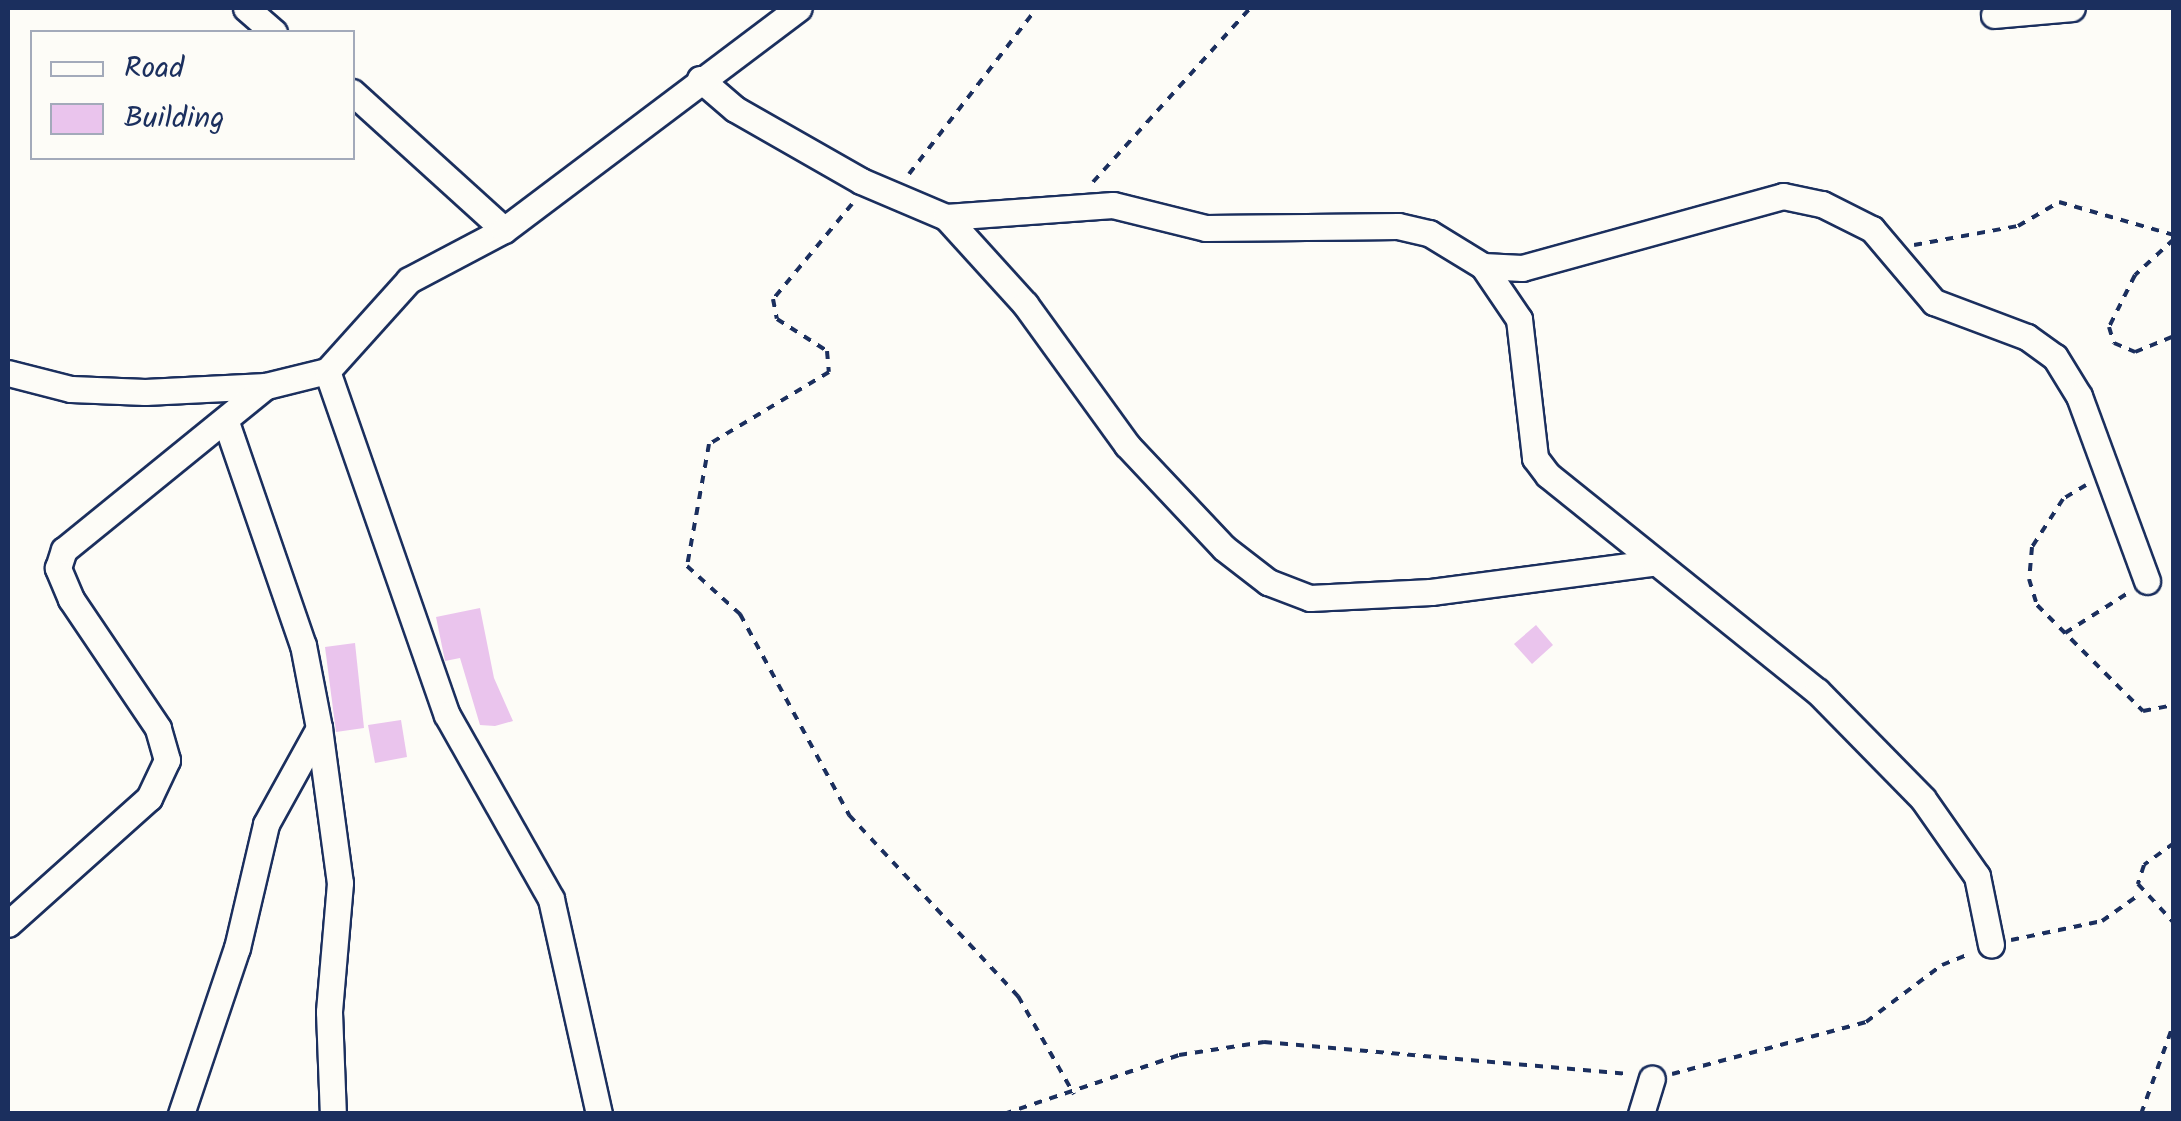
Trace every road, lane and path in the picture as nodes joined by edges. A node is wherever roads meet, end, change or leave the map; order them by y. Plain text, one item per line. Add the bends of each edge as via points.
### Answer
1 (246, 8) edge
2 (799, 8) edge
3 (1037, 8) edge
4 (1250, 8) edge
5 (2072, 8) edge
6 (1994, 15) dead end
7 (272, 30) edge
8 (700, 80) junction
9 (355, 95) edge
10 (861, 181) junction
11 (893, 198) junction
12 (1074, 205) junction
13 (946, 217) junction
14 (504, 230) junction
15 (2174, 237) edge
16 (1894, 249) junction
17 (1482, 266) junction
18 (2174, 336) edge
19 (327, 371) junction
20 (8, 373) edge
21 (266, 386) junction
22 (226, 422) junction
23 (2104, 474) junction
24 (1652, 563) junction
25 (2147, 581) joint
26 (2065, 632) junction
27 (2174, 705) edge
28 (319, 728) junction
29 (2174, 843) edge
30 (2140, 894) junction
31 (2174, 923) edge
32 (8, 924) edge
33 (1990, 946) junction
34 (2174, 1023) edge
35 (1652, 1079) junction
36 (1074, 1094) junction
37 (181, 1114) edge
38 (332, 1114) edge
39 (599, 1114) edge
40 (1004, 1114) edge
41 (1641, 1114) edge
42 (2141, 1114) edge

1 - 7 street
2 - 8 street
3 - 11 path
4 - 12 path
5 - 6 street
8 - 10 street via 735,109
8 - 14 street
9 - 14 street
10 - 11 street
10 - 36 path via 828,239 773,299 777,319 827,351 830,372 709,444 687,566 740,614 849,816 1018,996
11 - 13 street
12 - 13 street
12 - 17 street via 1113,205 1206,228 1398,226 1429,233
13 - 24 street via 1025,304 1126,445 1224,548 1268,582 1310,598 1431,592
14 - 19 street via 409,280
15 - 16 path via 2058,202 2018,226
15 - 18 path via 2135,275 2109,327 2114,343 2135,352
16 - 17 street via 1822,204 1783,196 1522,268
16 - 23 street via 1934,302 2027,337 2056,357 2079,396
17 - 24 street via 1519,319 1536,458 1566,494
19 - 21 street
19 - 39 street via 448,714 551,899
20 - 21 street via 71,390
21 - 22 street
22 - 28 street via 303,645
22 - 32 street via 64,550 58,568 72,599 121,684 158,728 168,760 148,798
23 - 25 street
23 - 26 path via 2063,499 2032,547 2028,579 2037,605
24 - 33 street via 1817,691 1924,799 1977,876
25 - 26 path
26 - 27 path via 2143,711
28 - 37 street via 266,824 237,948
28 - 38 street via 340,883 329,1012
29 - 30 path via 2144,865
30 - 31 path
30 - 33 path via 2102,921
33 - 35 path via 1942,965 1866,1022
34 - 42 path
35 - 36 path via 1570,1064 1264,1042 1179,1055
35 - 41 street
36 - 40 path

